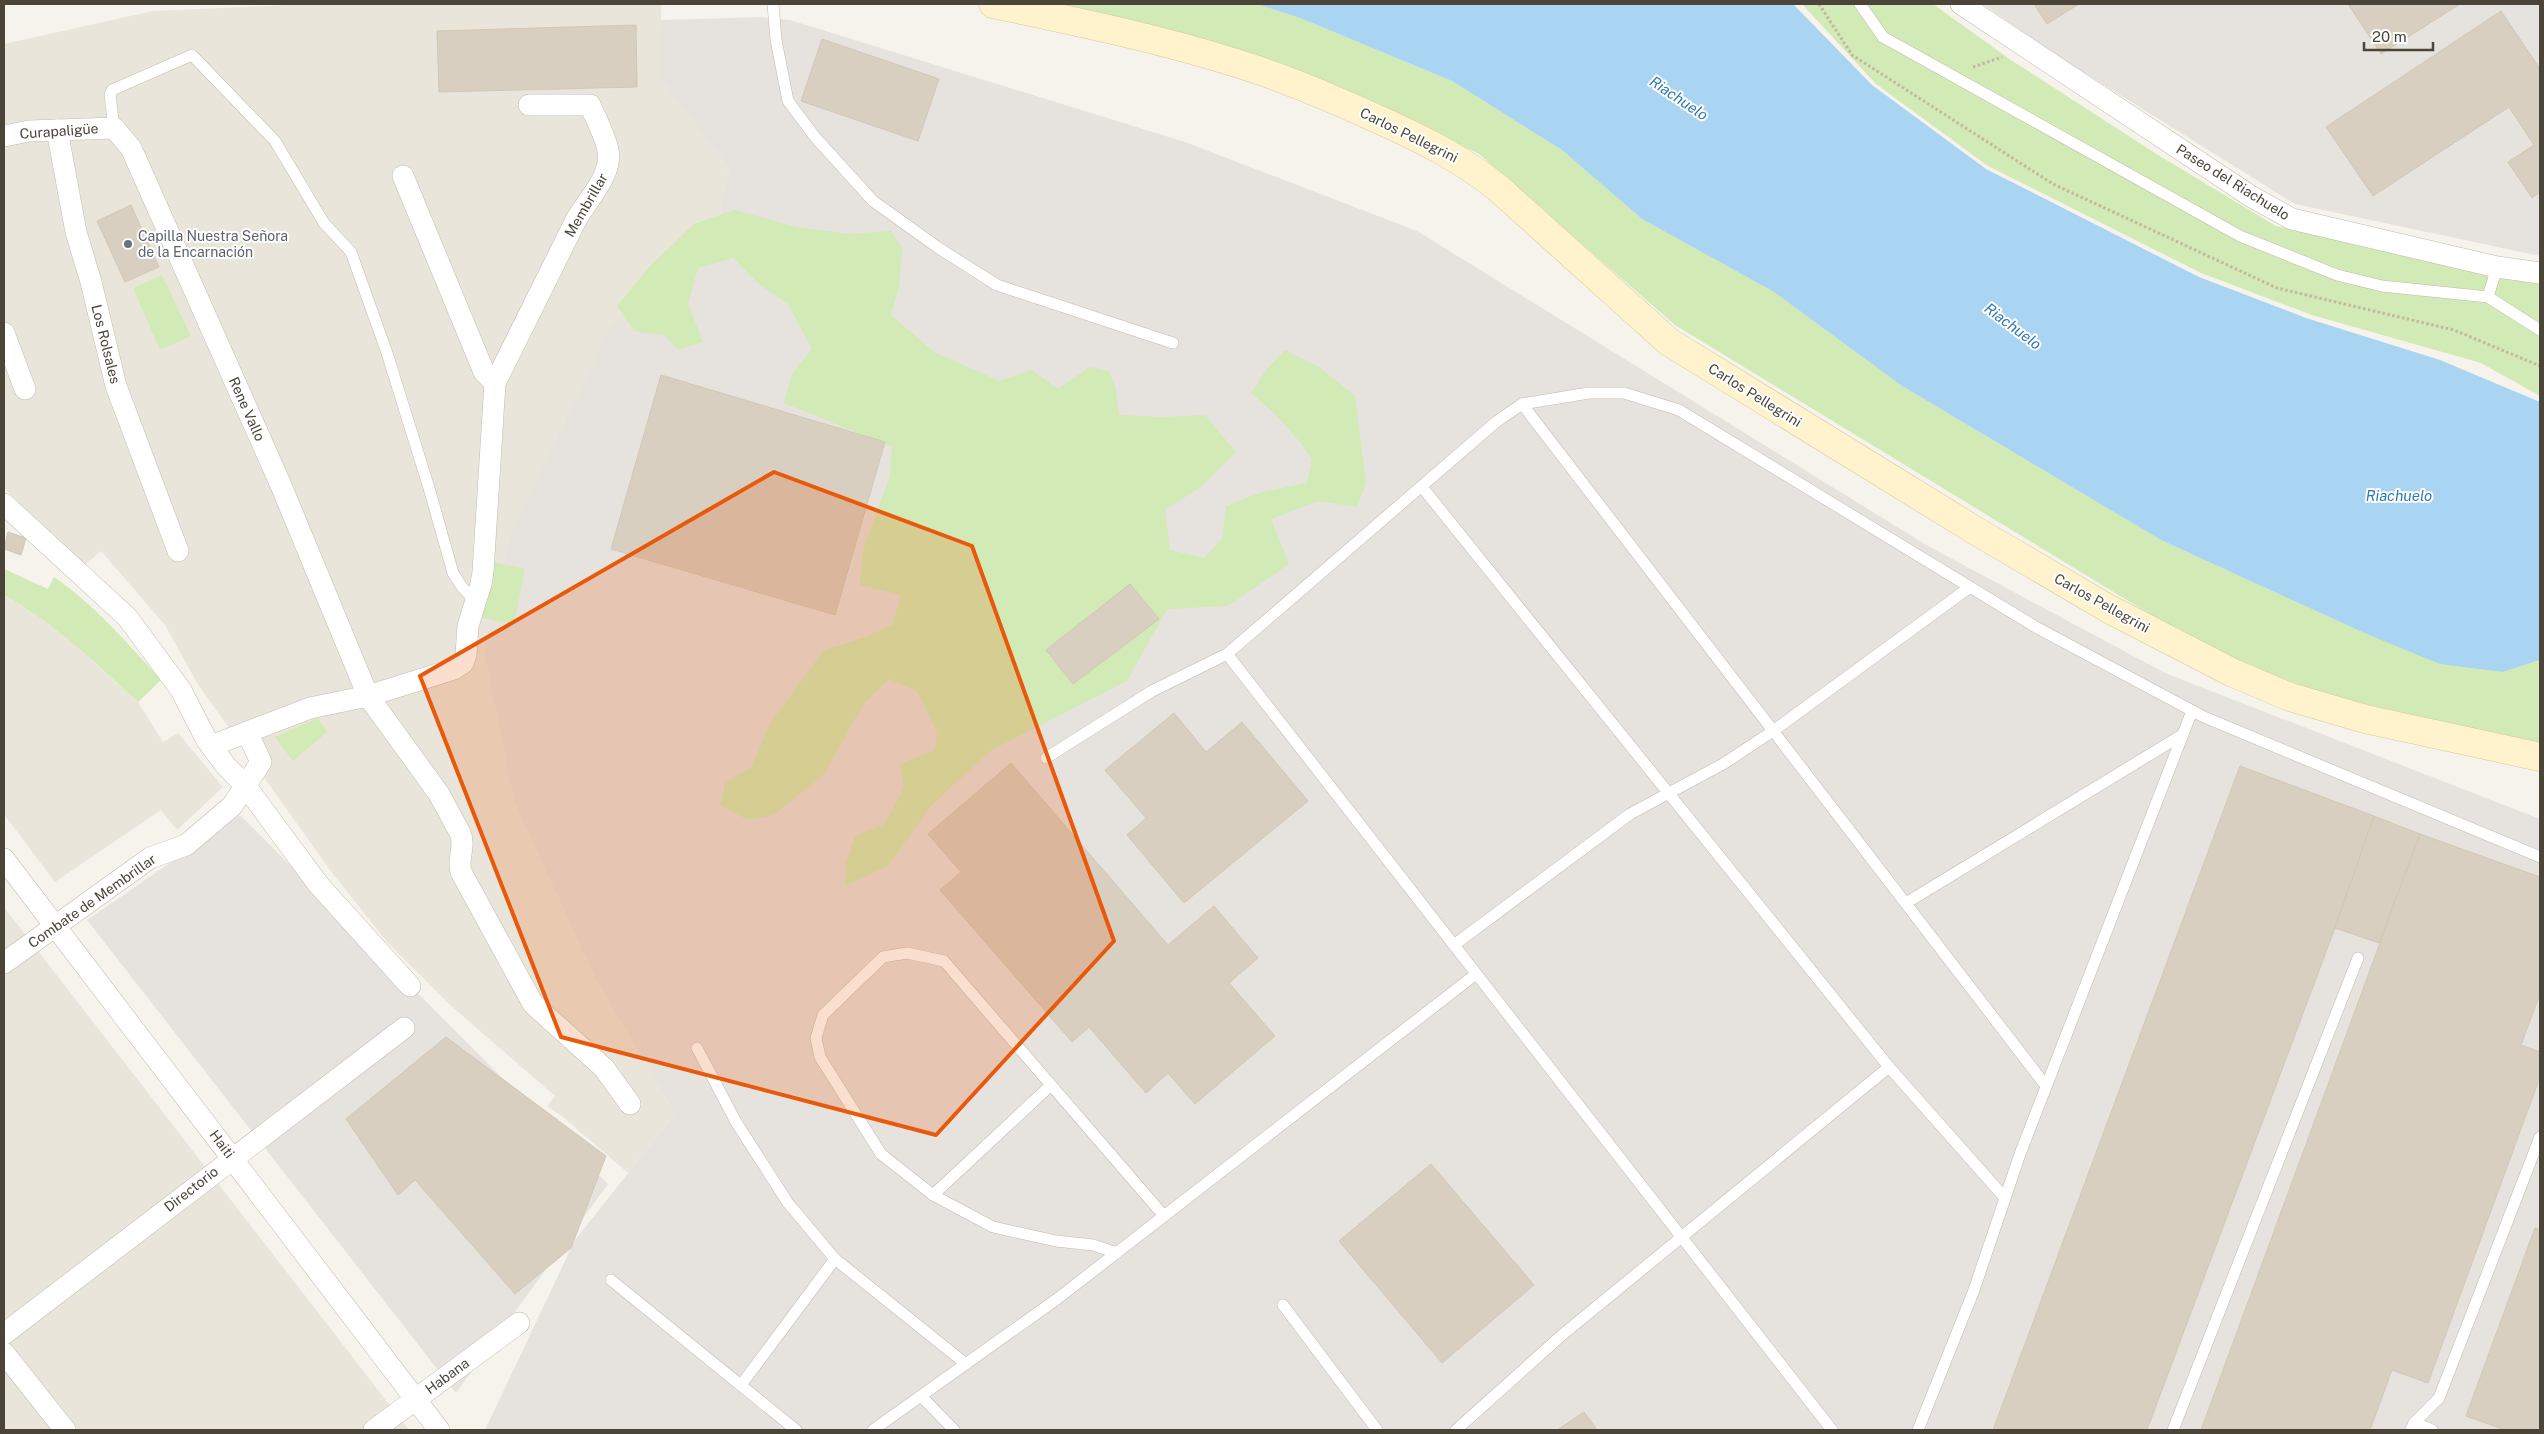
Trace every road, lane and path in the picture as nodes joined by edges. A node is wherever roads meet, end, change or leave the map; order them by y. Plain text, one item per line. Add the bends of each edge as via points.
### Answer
1 (773, 4) edge
2 (993, 4) edge
3 (1819, 4) edge
4 (1860, 4) edge
5 (1961, 4) edge
6 (2026, 48) junction
7 (1951, 75) junction
8 (530, 105) dead end
9 (114, 128) junction
10 (57, 130) junction
11 (4, 136) edge
12 (403, 176) dead end
13 (2497, 267) junction
14 (2540, 273) edge
15 (2488, 297) junction
16 (2540, 330) edge
17 (4, 333) edge
18 (1173, 343) dead end
19 (2540, 366) edge
20 (495, 383) junction
21 (25, 389) dead end
22 (1522, 404) junction
23 (1422, 487) junction
24 (4, 504) edge
25 (178, 551) dead end
26 (1970, 587) junction
27 (476, 602) junction
28 (1227, 654) junction
29 (368, 696) junction
30 (2192, 711) junction
31 (1773, 731) junction
32 (247, 732) junction
33 (2182, 736) junction
34 (211, 746) junction
35 (2540, 757) edge
36 (1046, 758) dead end
37 (245, 785) junction
38 (1669, 794) junction
39 (2540, 856) edge
40 (4, 859) edge
41 (1906, 903) junction
42 (55, 926) junction
43 (1454, 945) junction
44 (2358, 958) dead end
45 (4, 963) edge
46 (1476, 974) junction
47 (410, 986) dead end
48 (404, 1028) dead end
49 (697, 1048) dead end
50 (1889, 1067) junction
51 (1051, 1085) junction
52 (2046, 1086) junction
53 (630, 1104) dead end
54 (2540, 1137) edge
55 (232, 1157) junction
56 (933, 1195) junction
57 (2005, 1198) junction
58 (1164, 1216) junction
59 (1681, 1237) junction
60 (1117, 1253) junction
61 (835, 1259) junction
62 (611, 1280) dead end
63 (1283, 1305) dead end
64 (519, 1323) dead end
65 (4, 1334) edge
66 (4, 1353) edge
67 (966, 1364) junction
68 (741, 1385) junction
69 (921, 1396) junction
70 (416, 1399) junction
71 (2412, 1427) edge
72 (65, 1430) edge
73 (374, 1430) edge
74 (439, 1430) edge
75 (796, 1430) edge
76 (873, 1430) edge
77 (954, 1430) edge
78 (1377, 1430) edge
79 (1456, 1430) edge
80 (1832, 1430) edge
81 (1918, 1430) edge
82 (2173, 1430) edge
83 (2432, 1430) edge

1 - 18 lane via 776,40 788,101 815,137 874,202 997,285
2 - 35 street, Carlos Pellegrini via 1170,44 1236,63 1340,102 1440,148 1498,188 1669,342 2109,609 2233,673 2298,699 2365,719
3 - 19 path via 1852,55 2053,184 2277,288 2454,330
4 - 7 lane via 1883,37
5 - 6 street, Paseo del Riachuelo
6 - 7 path
6 - 13 street, Paseo del Riachuelo via 2252,197 2292,219
7 - 15 lane via 2249,239 2338,276 2382,286
8 - 20 street, Membrillar via 590,105 608,149 609,161 601,183 576,220
9 - 10 street, Curapaligüe
9 - 27 lane via 112,90 192,54 275,141 324,223 351,252 355,261 424,470 453,572 462,588
9 - 29 street, Rene Vallo via 131,148 280,483
10 - 11 street, Curapaligüe
10 - 25 street, Los Rolsales via 76,232 116,386
12 - 20 street via 484,372
13 - 14 street, Paseo del Riachuelo
13 - 15 lane
15 - 16 lane
17 - 21 street
20 - 27 street via 484,556
22 - 23 lane via 1496,422
22 - 26 lane via 1589,393 1624,393 1679,410
22 - 31 lane
23 - 28 lane
23 - 38 lane
24 - 34 street via 127,617 181,690
26 - 30 lane via 2034,626
26 - 31 lane
27 - 29 street via 468,626 463,663
28 - 36 lane via 1152,691
28 - 43 lane
29 - 32 street via 310,708
29 - 53 street, Rene Vallo via 438,794 460,833 463,839 458,863 461,872 533,1004 604,1068
30 - 33 lane
30 - 39 lane
31 - 38 lane
31 - 41 lane
32 - 34 street
32 - 37 street, Combate de Membrillar via 261,762
33 - 41 lane
33 - 52 lane
34 - 37 street
37 - 42 street, Combate de Membrillar via 224,814 186,845 150,858
37 - 47 street via 318,884
38 - 43 lane via 1630,814
38 - 50 lane
40 - 42 street, Haiti
41 - 52 lane
42 - 45 street, Combate de Membrillar
42 - 55 street, Haiti
43 - 46 lane
44 - 82 lane
46 - 58 lane
46 - 59 lane
48 - 55 street, Directorio
49 - 61 lane via 736,1122 788,1203
50 - 57 lane
50 - 59 lane
51 - 56 lane
51 - 56 lane via 944,961 907,953 883,957 823,1015 816,1038 820,1057 881,1154
51 - 58 lane
52 - 57 lane
54 - 71 lane via 2439,1398
55 - 65 street, Directorio
55 - 70 street, Haiti
56 - 60 lane via 993,1227
57 - 81 lane via 1974,1290
58 - 60 lane
59 - 79 lane via 1562,1335
59 - 80 lane
60 - 67 lane
61 - 67 lane
61 - 68 lane
62 - 68 lane
63 - 78 lane
64 - 70 street, Habana
66 - 72 street
67 - 69 lane
68 - 75 lane
69 - 76 lane
69 - 77 lane
70 - 73 street, Habana
70 - 74 street, Haiti
71 - 83 lane

